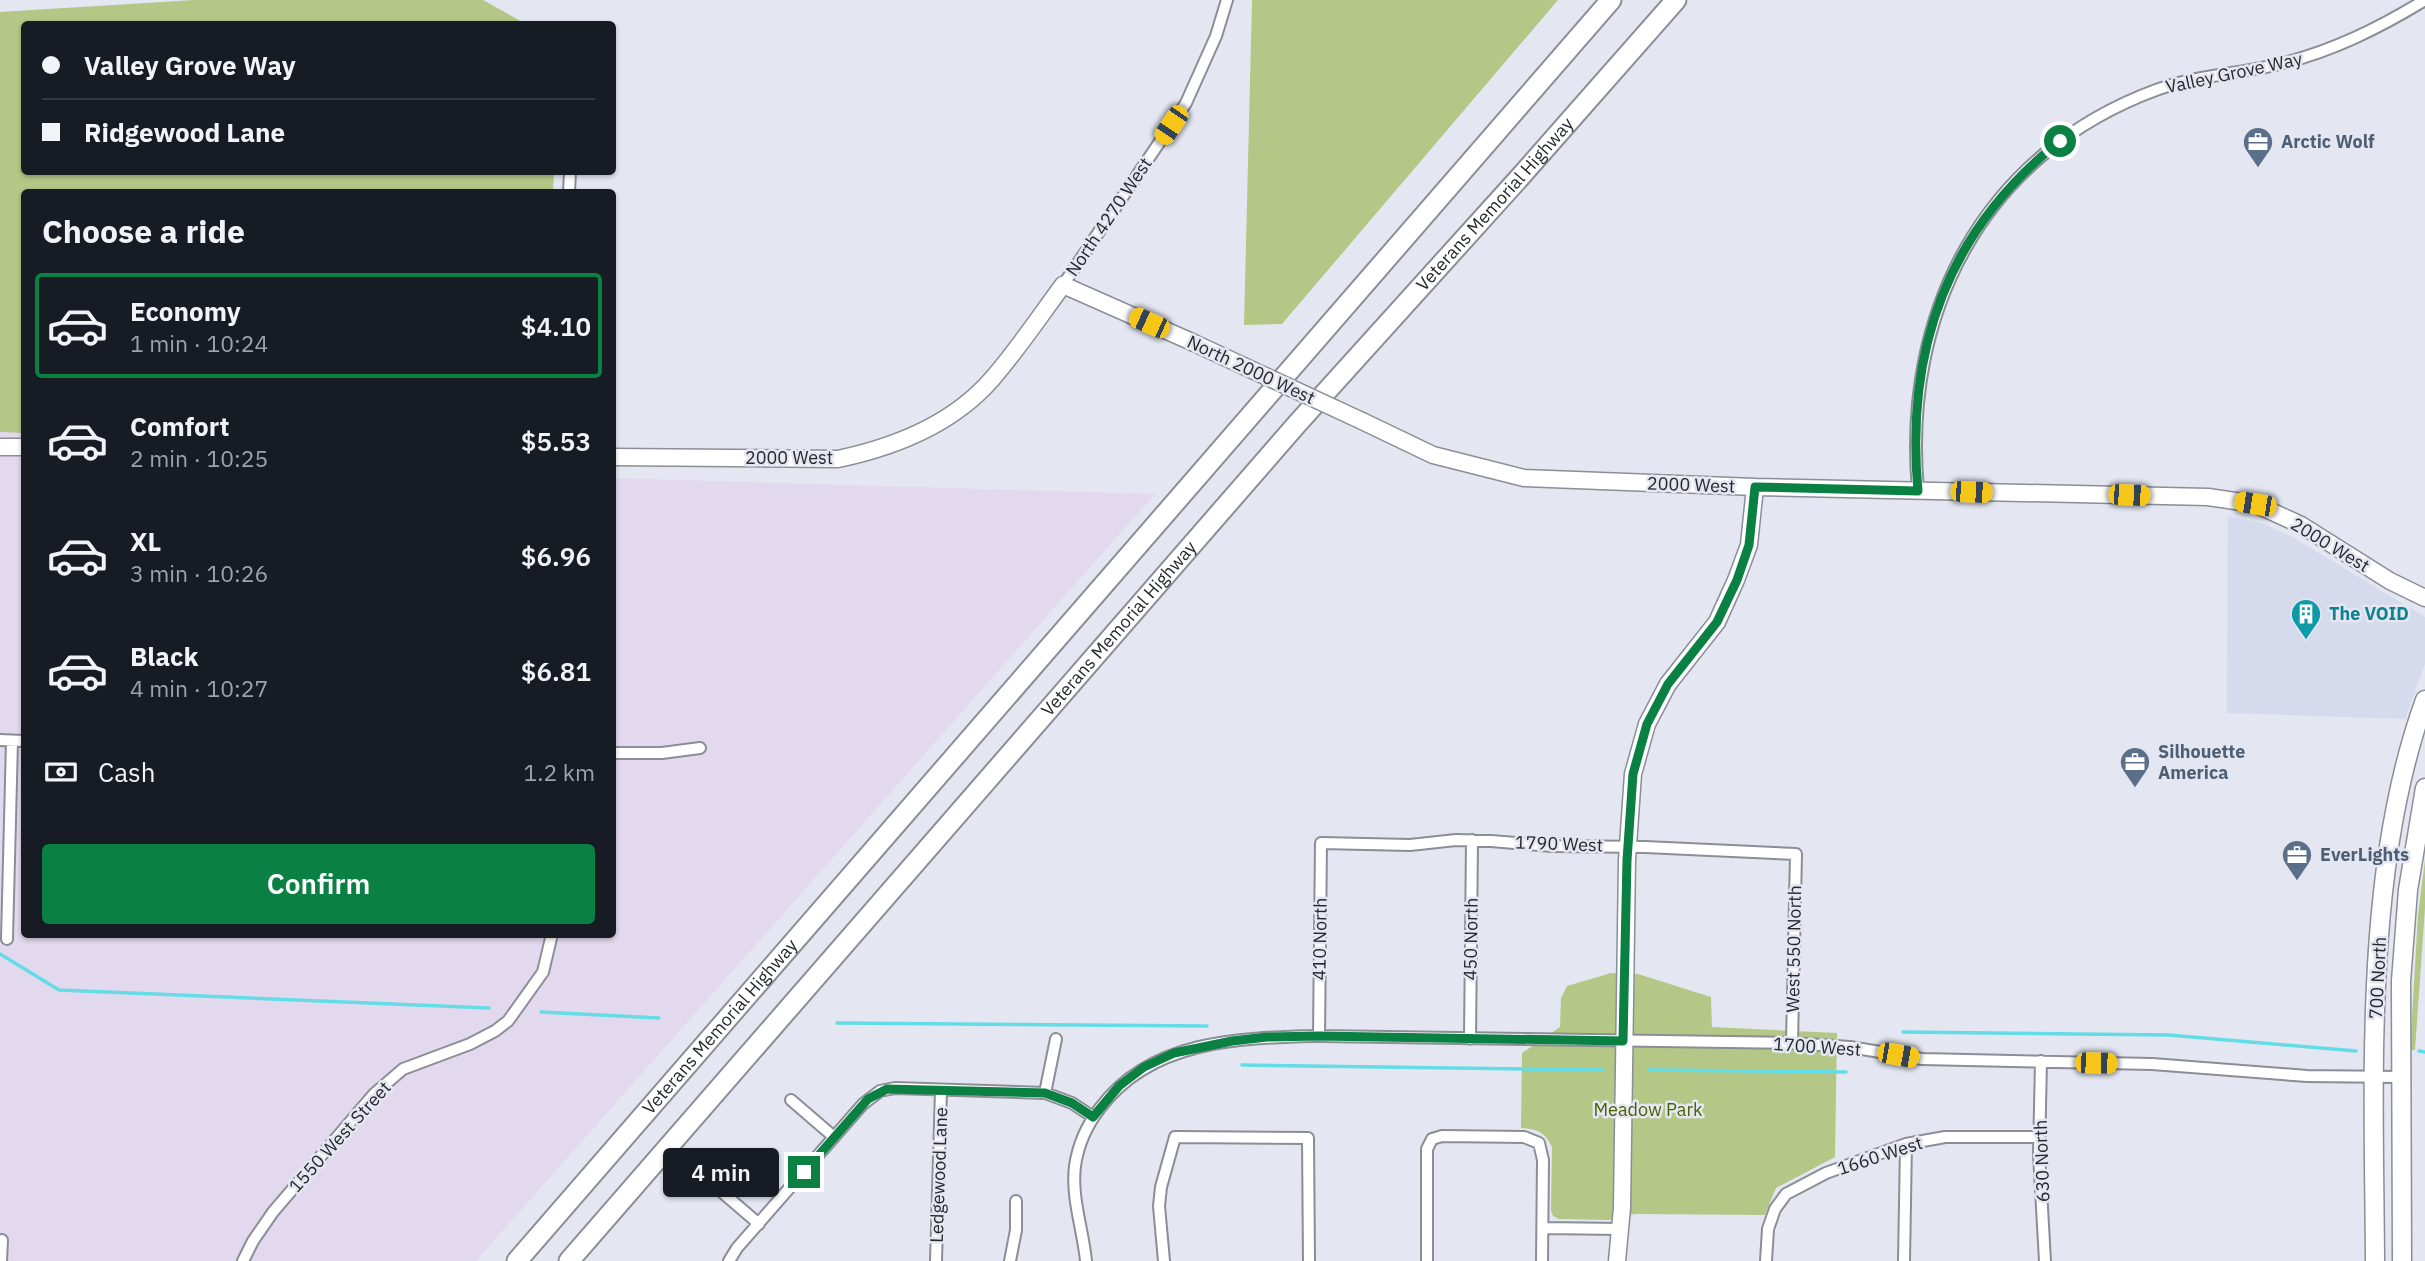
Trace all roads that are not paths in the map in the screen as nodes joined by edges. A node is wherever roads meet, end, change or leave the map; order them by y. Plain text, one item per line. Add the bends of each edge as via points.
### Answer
1 (1227, 0) edge
2 (1611, 0) edge
3 (1676, 0) edge
4 (2425, 0) edge
5 (1063, 285) junction
6 (1362, 421) joint
7 (0, 447) edge
8 (21, 447) edge
9 (616, 457) edge
10 (1755, 487) junction
11 (1918, 491) junction
12 (2425, 598) edge
13 (2425, 699) edge
14 (0, 740) edge
15 (12, 741) junction
16 (21, 741) edge
17 (700, 748) dead end
18 (616, 753) edge
19 (2425, 788) edge
20 (1472, 840) junction
21 (1321, 842) joint
22 (1628, 846) junction
23 (1796, 854) joint
24 (551, 938) edge
25 (7, 939) dead end
26 (1319, 1036) junction
27 (1470, 1039) junction
28 (1056, 1040) dead end
29 (1623, 1041) junction
30 (1792, 1043) junction
31 (2040, 1061) junction
32 (2375, 1077) junction
33 (2400, 1077) junction
34 (941, 1090) junction
35 (1045, 1093) junction
36 (791, 1100) dead end
37 (1093, 1117) junction
38 (834, 1137) junction
39 (2039, 1138) junction
40 (1906, 1144) junction
41 (716, 1187) dead end
42 (1016, 1201) dead end
43 (759, 1224) junction
44 (1543, 1228) junction
45 (1621, 1229) junction
46 (2, 1240) dead end
47 (1, 1261) edge
48 (243, 1261) edge
49 (517, 1261) edge
50 (569, 1261) edge
51 (729, 1261) edge
52 (936, 1261) edge
53 (1010, 1261) edge
54 (1086, 1261) edge
55 (1164, 1261) edge
56 (1309, 1261) edge
57 (1427, 1261) edge
58 (1542, 1261) edge
59 (1617, 1261) edge
60 (1766, 1261) edge
61 (1904, 1261) edge
62 (2045, 1261) edge
63 (2375, 1261) edge
64 (2402, 1261) edge

1 - 5 street, North 4270 West via 1186,103
2 - 49 highway, Veterans Memorial Highway
3 - 50 highway, Veterans Memorial Highway via 1279,444
4 - 11 street, Valley Grove Way via 2363,35 2311,56 2155,90 2082,126 2033,163 1964,248 1934,317 1919,386
5 - 6 street, North 2000 West, bridge
5 - 9 street, 2000 West via 990,381 931,427 907,439 838,459
6 - 10 street, 2000 West via 1433,455 1524,478
7 - 8 street
10 - 11 street, 2000 West
10 - 22 street via 1749,545 1717,622 1668,684 1647,724 1633,774
11 - 12 street, 2000 West via 2208,497 2255,504 2301,525 2389,581
13 - 32 main road, 700 North via 2401,786 2385,878
14 - 15 street
15 - 16 street
15 - 25 street
17 - 18 street
19 - 33 main road, 700 North via 2405,924
20 - 21 street, 1790 West via 1410,845
20 - 22 street, 1790 West
20 - 27 street, 450 North
21 - 26 street, 410 North
22 - 23 street, 1790 West
22 - 29 street
23 - 30 street, West 550 North
24 - 48 street, 1550 West Street via 543,972 508,1021 470,1044 403,1069 374,1094 273,1212
26 - 27 street, 1700 West
26 - 37 street, 1700 West via 1232,1041 1174,1053 1119,1086
27 - 29 street, 1700 West
28 - 35 street
29 - 30 street, 1700 West
29 - 45 street
30 - 31 street, 1700 West via 1922,1059
31 - 32 street, 1700 West
31 - 39 street, 630 North
32 - 33 street, 1700 West
32 - 63 main road, 700 North
33 - 64 main road, 700 North
34 - 35 street
34 - 38 street via 880,1091
34 - 52 street, Ledgewood Lane
35 - 37 street
36 - 38 street
37 - 54 street, 1700 West via 1083,1136 1074,1190
38 - 43 street
39 - 40 street, 1660 West via 1945,1138
39 - 62 street, 630 North
40 - 60 street, 1660 West via 1826,1173 1786,1194 1768,1229
40 - 61 street
41 - 43 street
42 - 53 street
43 - 51 street
44 - 45 street
44 - 57 street via 1539,1143 1524,1137 1442,1136 1432,1139 1427,1149
44 - 58 street
45 - 59 street
46 - 47 street
55 - 56 street via 1159,1206 1175,1137 1308,1138

